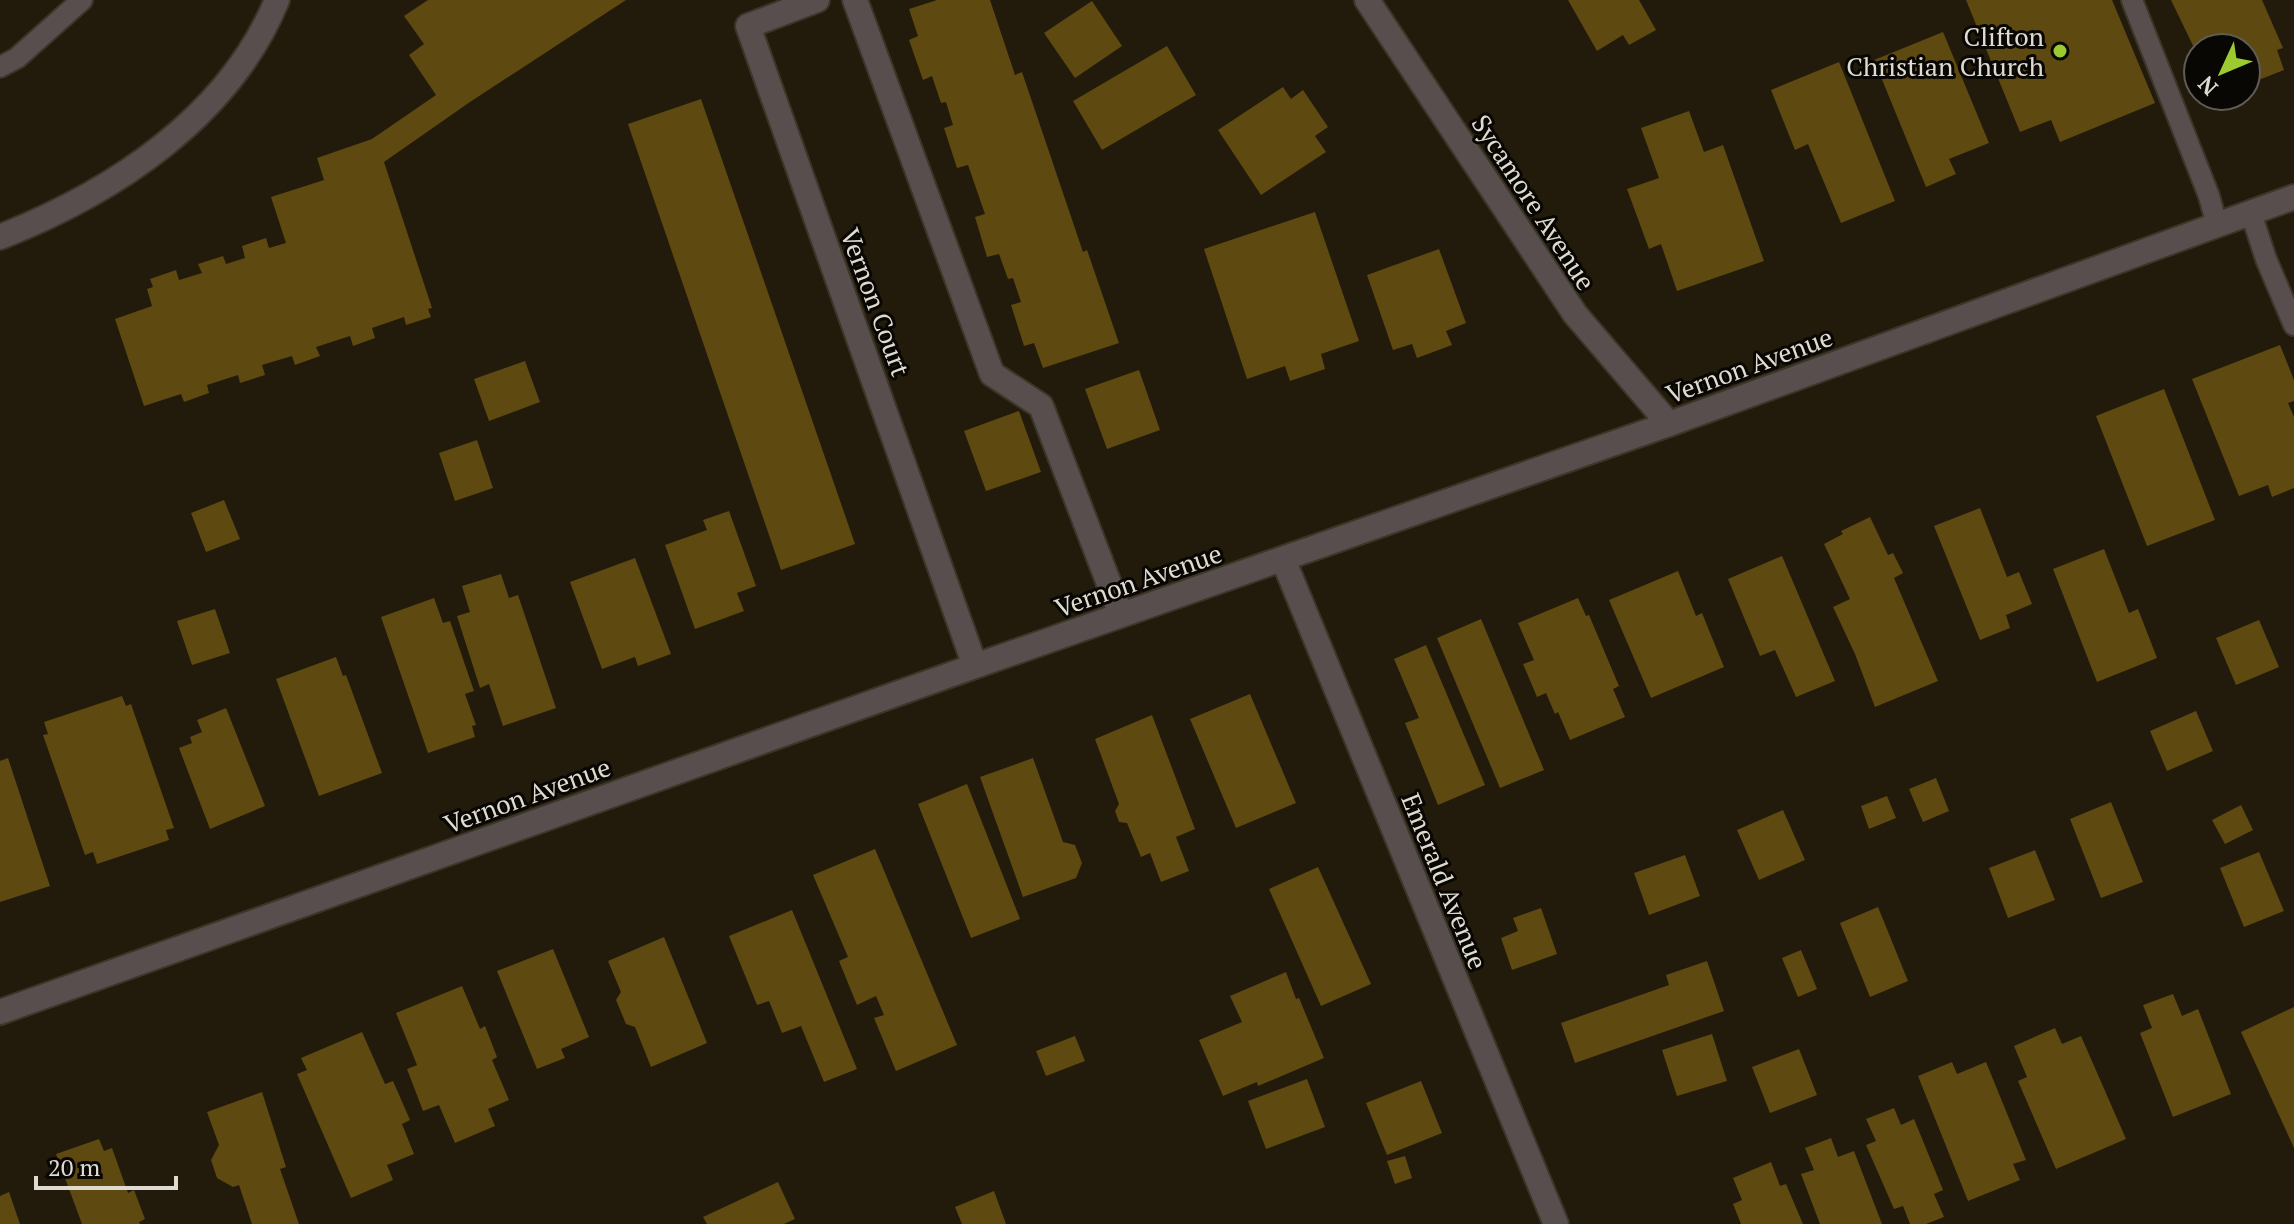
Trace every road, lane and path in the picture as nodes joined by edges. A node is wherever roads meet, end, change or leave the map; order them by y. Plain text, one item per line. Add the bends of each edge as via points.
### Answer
1 (82, 0) edge
2 (277, 0) edge
3 (817, 0) edge
4 (855, 0) edge
5 (1367, 0) edge
6 (2132, 0) edge
7 (0, 67) edge
8 (2294, 197) edge
9 (2251, 213) junction
10 (2217, 225) junction
11 (0, 237) edge
12 (2294, 325) edge
13 (1669, 424) junction
14 (1283, 559) junction
15 (1121, 615) junction
16 (975, 666) junction
17 (0, 1012) edge
18 (1556, 1224) edge

1 - 7 lane
2 - 11 street via 268,23 225,86 156,152 39,222
3 - 16 street, Vernon Court via 748,26
4 - 15 street via 992,374 1041,406
5 - 13 street, Sycamore Avenue via 1575,314
6 - 10 lane
8 - 9 street, Vernon Avenue
9 - 10 street, Vernon Avenue
9 - 12 lane
10 - 13 street, Vernon Avenue
13 - 14 street, Vernon Avenue
14 - 15 street, Vernon Avenue
14 - 18 street, Emerald Avenue
15 - 16 street, Vernon Avenue
16 - 17 street, Vernon Avenue

